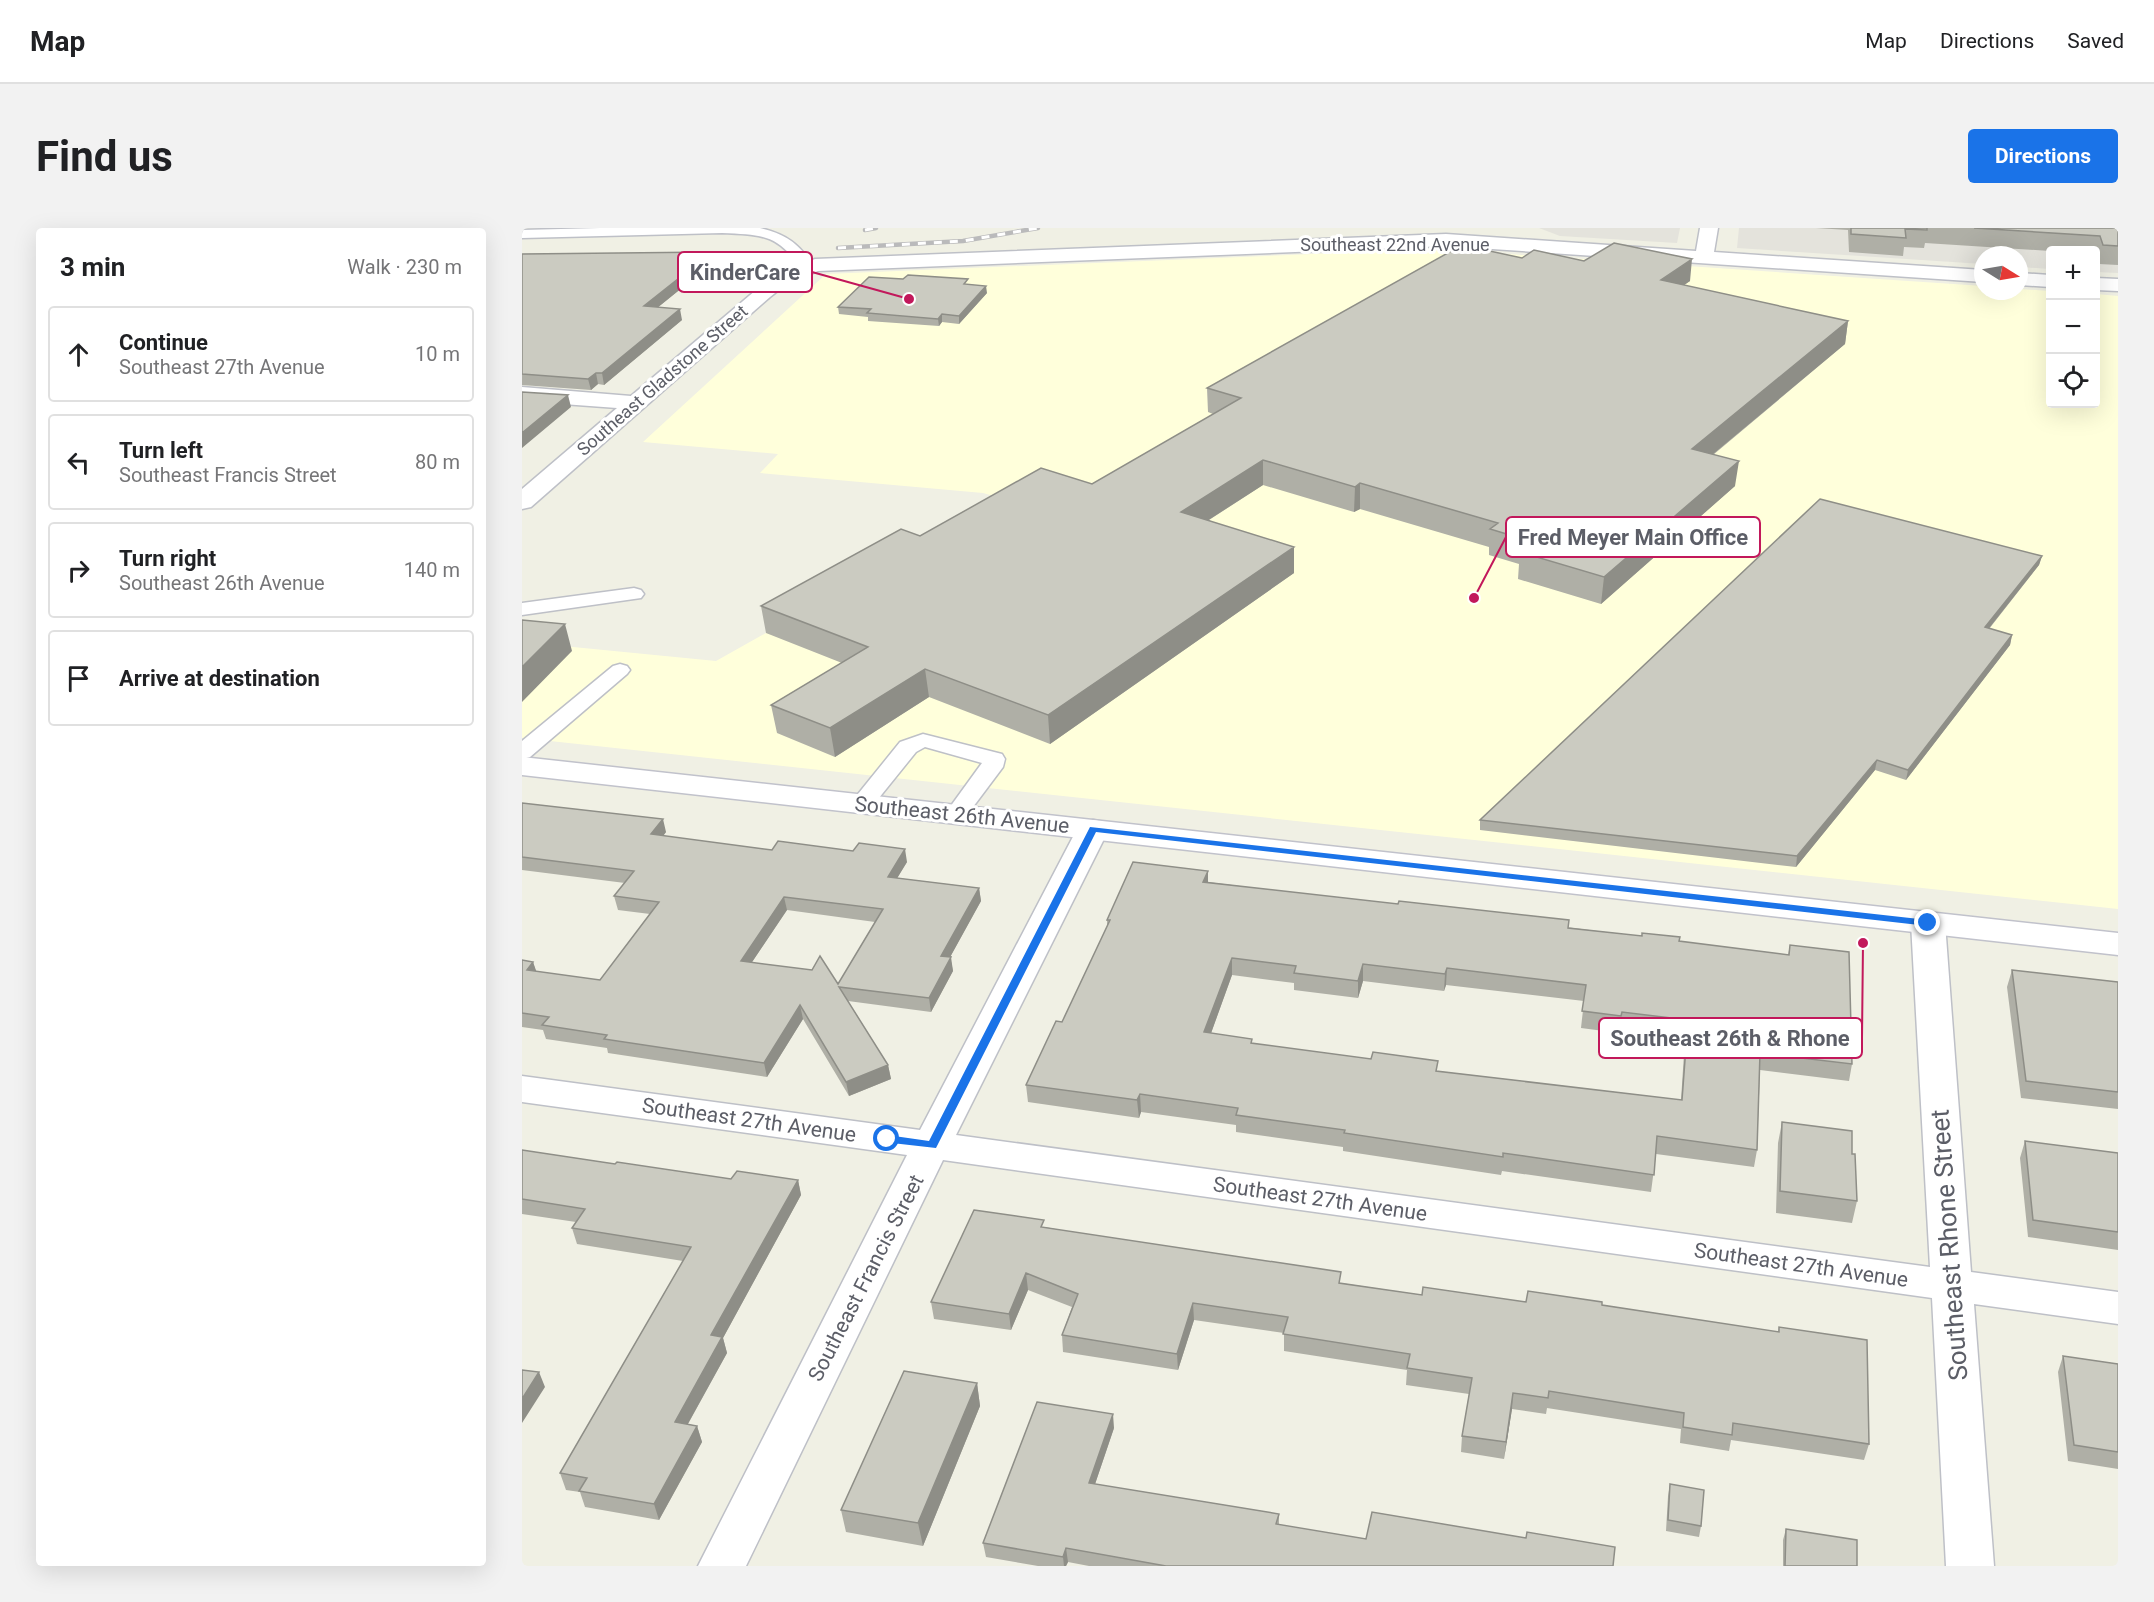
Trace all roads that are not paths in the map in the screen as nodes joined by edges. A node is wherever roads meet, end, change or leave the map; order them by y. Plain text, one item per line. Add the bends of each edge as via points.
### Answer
1 (1709, 228) edge
2 (522, 234) edge
3 (1704, 258) junction
4 (807, 267) junction
5 (1974, 275) edge
6 (2028, 280) edge
7 (2046, 281) edge
8 (2100, 284) edge
9 (2118, 285) edge
10 (522, 394) edge
11 (636, 403) junction
12 (522, 502) edge
13 (634, 594) dead end
14 (522, 609) edge
15 (620, 670) dead end
16 (522, 752) edge
17 (522, 766) edge
18 (862, 804) junction
19 (956, 814) junction
20 (1093, 829) junction
21 (1928, 923) junction
22 (2118, 944) edge
23 (522, 1089) edge
24 (932, 1145) junction
25 (1952, 1286) junction
26 (2118, 1308) edge
27 (722, 1566) edge
28 (1970, 1566) edge

1 - 3 street
2 - 4 lane via 750,230 787,241
3 - 4 street, Southeast 22nd Avenue via 1423,240 869,261
3 - 5 street, Southeast 22nd Avenue
4 - 11 street, Southeast Gladstone Street via 762,293
6 - 7 street
8 - 9 street
10 - 11 street
11 - 12 street, Southeast Gladstone Street
13 - 14 lane
15 - 16 lane
17 - 18 street, Southeast 26th Avenue
18 - 19 street, Southeast 26th Avenue
18 - 19 lane via 908,747 923,740 994,759
19 - 20 street, Southeast 26th Avenue
20 - 21 street, Southeast 26th Avenue
20 - 24 street, Southeast Francis Street
21 - 22 street, Southeast 26th Avenue
21 - 25 street, Southeast Rhone Street
23 - 24 street, Southeast 27th Avenue
24 - 25 street, Southeast 27th Avenue
24 - 27 street, Southeast Francis Street
25 - 26 street, Southeast 27th Avenue
25 - 28 street, Southeast Rhone Street

